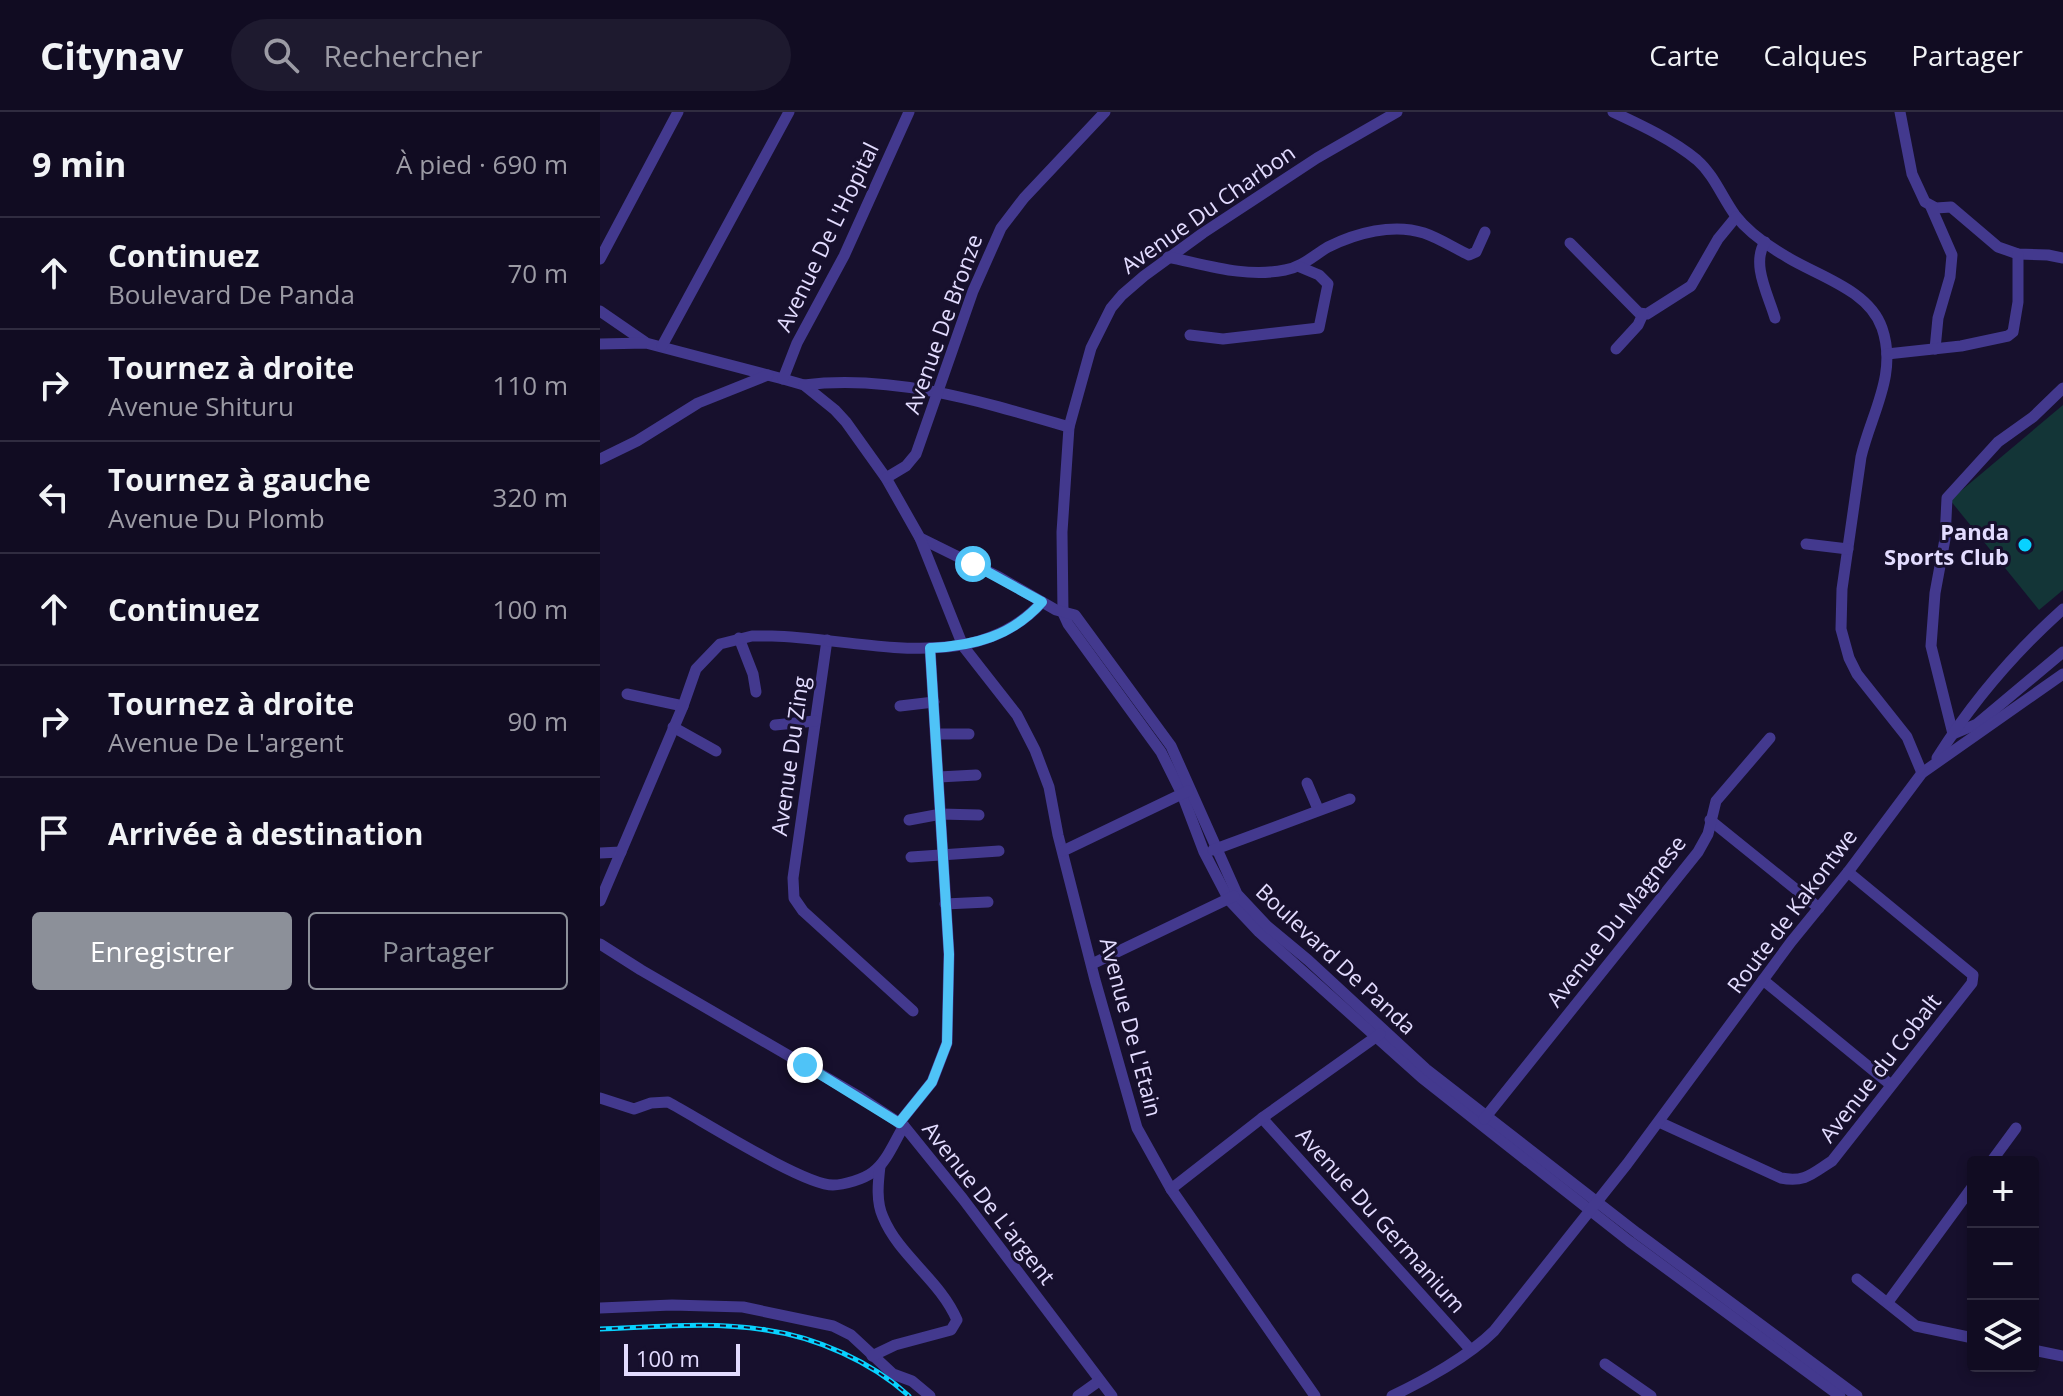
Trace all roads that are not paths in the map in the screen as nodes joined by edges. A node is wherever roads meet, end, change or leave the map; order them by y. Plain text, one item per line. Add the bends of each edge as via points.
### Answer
1 (678, 112) edge
2 (789, 112) edge
3 (896, 112) edge
4 (1105, 112) edge
5 (1397, 112) edge
6 (1613, 112) edge
7 (1900, 112) edge
8 (906, 118) edge
9 (1931, 207) junction
10 (1736, 217) junction
11 (1485, 232) dead end
12 (1765, 242) junction
13 (1570, 243) dead end
14 (2018, 254) junction
15 (1168, 257) junction
16 (2063, 258) edge
17 (600, 259) edge
18 (1300, 267) junction
19 (600, 311) edge
20 (1643, 314) junction
21 (1775, 318) dead end
22 (1190, 335) dead end
23 (646, 343) junction
24 (600, 344) edge
25 (662, 346) junction
26 (1616, 349) dead end
27 (1935, 349) junction
28 (1887, 354) junction
29 (769, 375) junction
30 (783, 379) junction
31 (804, 385) junction
32 (2063, 388) edge
33 (937, 392) junction
34 (1069, 427) junction
35 (600, 459) edge
36 (886, 478) junction
37 (920, 538) junction
38 (1806, 544) dead end
39 (1848, 549) junction
40 (1042, 602) junction
41 (2063, 609) edge
42 (1063, 613) junction
43 (739, 638) junction
44 (827, 640) junction
45 (963, 646) junction
46 (930, 648) junction
47 (2063, 652) edge
48 (2063, 674) edge
49 (756, 692) dead end
50 (627, 694) dead end
51 (934, 702) junction
52 (683, 706) junction
53 (900, 706) dead end
54 (815, 721) junction
55 (775, 725) dead end
56 (673, 727) junction
57 (937, 734) junction
58 (969, 734) dead end
59 (1953, 734) junction
60 (1770, 738) dead end
61 (716, 751) dead end
62 (1935, 762) junction
63 (1922, 773) junction
64 (976, 775) dead end
65 (939, 777) junction
66 (1307, 783) dead end
67 (1187, 791) junction
68 (1350, 799) dead end
69 (1318, 809) junction
70 (941, 814) junction
71 (979, 815) dead end
72 (909, 820) dead end
73 (1710, 820) junction
74 (1218, 848) junction
75 (999, 851) dead end
76 (1063, 851) junction
77 (621, 852) junction
78 (1204, 852) junction
79 (600, 853) edge
80 (943, 854) junction
81 (911, 857) dead end
82 (1848, 872) junction
83 (1233, 897) junction
84 (600, 901) edge
85 (988, 902) dead end
86 (945, 904) junction
87 (1819, 908) junction
88 (600, 944) edge
89 (1092, 964) junction
90 (1763, 980) junction
91 (913, 1011) dead end
92 (1379, 1034) junction
93 (1891, 1085) junction
94 (600, 1098) edge
95 (1262, 1118) junction
96 (1484, 1119) junction
97 (1659, 1122) junction
98 (901, 1124) junction
99 (2016, 1128) dead end
100 (1995, 1156) edge
101 (880, 1166) junction
102 (1171, 1189) junction
103 (1967, 1194) edge
104 (1593, 1206) junction
105 (1857, 1279) dead end
106 (1888, 1302) junction
107 (600, 1308) edge
108 (1967, 1337) edge
109 (1771, 1340) junction
110 (1470, 1349) junction
111 (2039, 1351) edge
112 (872, 1356) junction
113 (2063, 1356) edge
114 (1605, 1364) dead end
115 (1099, 1381) junction
116 (1833, 1394) edge
117 (930, 1396) edge
118 (1078, 1396) edge
119 (1112, 1396) edge
120 (1315, 1396) edge
121 (1392, 1396) edge
122 (1651, 1396) edge
123 (1857, 1396) edge

1 - 17 street
2 - 25 street
3 - 8 street
4 - 33 street, Avenue De Bronze via 1007,218 973,291
5 - 15 street, Avenue Du Charbon
6 - 10 street via 1697,160
7 - 9 street via 1916,187
8 - 30 street, Avenue De L'Hopital
9 - 14 street via 1951,207 1998,247
9 - 27 street via 1952,255
10 - 12 street
10 - 20 street via 1691,286
11 - 18 street via 1476,252 1469,255 1425,233 1384,230 1339,242
12 - 21 street via 1758,264
12 - 28 street via 1859,299 1881,324
13 - 20 street
14 - 16 street
14 - 27 street via 2013,332
15 - 18 street via 1239,272
15 - 34 street, Avenue Du Charbon via 1122,295 1099,329
18 - 22 street via 1328,284 1319,328 1223,339
19 - 23 street
20 - 26 street
23 - 24 street
23 - 25 street
25 - 29 street
27 - 28 street
28 - 39 street via 1885,385 1861,457
29 - 30 street
29 - 35 street via 698,403
30 - 31 street
31 - 33 street via 854,381
31 - 36 street via 841,416
32 - 59 street via 1998,442 1947,498 1931,646
33 - 34 street
33 - 36 street, Avenue De Bronze via 913,460
34 - 42 street, Avenue Du Charbon
36 - 37 street
37 - 40 street, Boulevard De Panda
37 - 45 street, Avenue De L'Etain
38 - 39 street
39 - 63 street via 1840,610 1844,644 1857,674 1907,737
40 - 42 street, Boulevard De Panda
40 - 45 street via 1005,633
41 - 59 street via 2015,654
42 - 67 street, Boulevard De Panda via 1075,615 1098,654 1171,746
43 - 44 street
43 - 49 street
43 - 52 street via 720,644 702,660
44 - 46 street
44 - 54 street, Avenue Du Zing
45 - 46 street
45 - 76 street, Avenue De L'Etain via 1017,715 1035,750
46 - 51 street
47 - 59 street via 1977,724
48 - 62 street, Route de Kakontwe
50 - 52 street
51 - 53 street
51 - 57 street
52 - 56 street
54 - 55 street
54 - 91 street, Avenue Du Zing via 794,898
56 - 61 street
56 - 77 street
57 - 58 street
57 - 65 street
59 - 62 street
60 - 73 street, Avenue Du Magnese via 1716,801
62 - 63 street, Route de Kakontwe
63 - 82 street, Route de Kakontwe
64 - 65 street
65 - 70 street
66 - 69 street
67 - 74 street, Boulevard De Panda
67 - 76 street
67 - 78 street, Boulevard De Panda
68 - 69 street
69 - 74 street
70 - 71 street
70 - 72 street
70 - 80 street
73 - 87 street
73 - 96 street, Avenue Du Magnese via 1698,852
74 - 78 street
74 - 83 street, Boulevard De Panda
75 - 80 street
76 - 89 street, Avenue De L'Etain
77 - 79 street
77 - 84 street
78 - 83 street, Boulevard De Panda
80 - 81 street
80 - 86 street
82 - 87 street, Route de Kakontwe
82 - 93 street, Avenue du Cobalt via 1973,975
83 - 89 street
83 - 92 street, Boulevard De Panda via 1308,960
85 - 86 street
86 - 98 street via 946,1052 932,1082
87 - 90 street, Route de Kakontwe
88 - 98 street, Avenue De L'argent
89 - 102 street, Avenue De L'Etain via 1137,1128
90 - 93 street
90 - 97 street, Route de Kakontwe
92 - 95 street
92 - 96 street, Boulevard De Panda via 1422,1078
93 - 97 street, Avenue du Cobalt via 1832,1161 1803,1180 1781,1178
94 - 101 street via 634,1109 668,1102 816,1181 848,1182
95 - 102 street
95 - 110 street, Avenue Du Germanium
96 - 104 street, Boulevard De Panda
97 - 104 street, Route de Kakontwe
98 - 101 street
98 - 115 street, Avenue De L'argent
99 - 100 street
101 - 112 street via 882,1215 957,1320 951,1330
102 - 120 street, Avenue De L'Etain
103 - 106 street
104 - 109 street, Boulevard De Panda
104 - 110 street via 1494,1331
105 - 106 street
106 - 108 street via 1916,1326
107 - 112 street via 743,1307 833,1326
109 - 116 street
109 - 123 street
110 - 121 street
111 - 113 street
112 - 117 street
114 - 122 street
115 - 118 street
115 - 119 street, Avenue De L'argent

